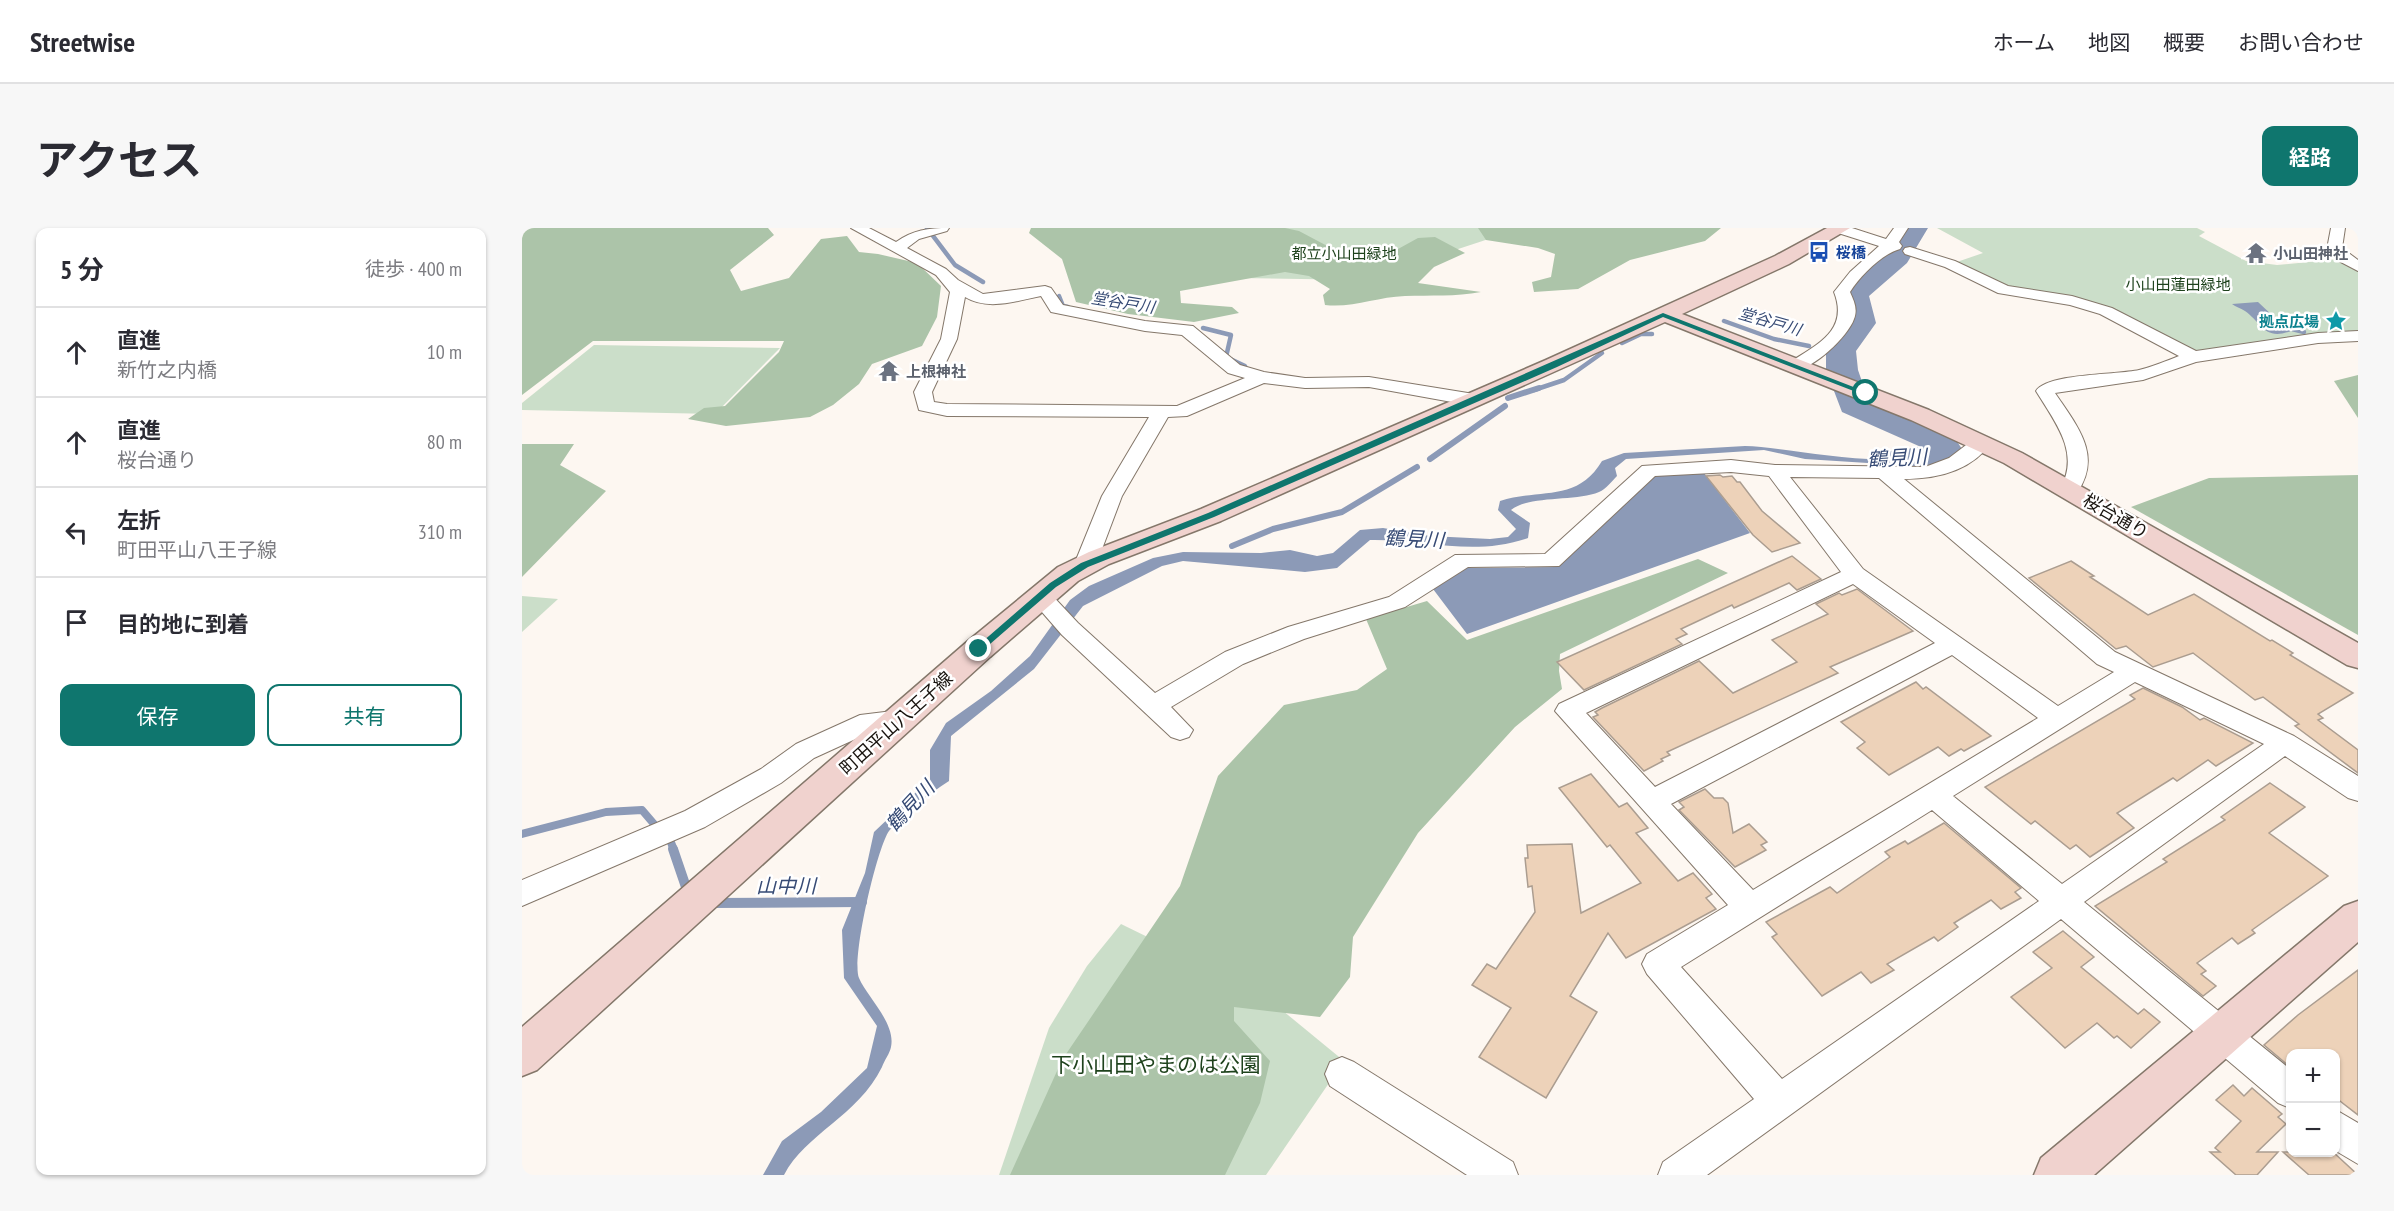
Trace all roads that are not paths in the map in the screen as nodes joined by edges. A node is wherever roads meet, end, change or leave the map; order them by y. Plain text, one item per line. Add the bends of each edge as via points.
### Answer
1 (858, 228) edge
2 (940, 228) edge
3 (1901, 228) edge
4 (2338, 228) edge
5 (1840, 229) edge
6 (1898, 247) junction
7 (897, 248) junction
8 (2358, 266) edge
9 (954, 284) junction
10 (1663, 314) junction
11 (2358, 336) edge
12 (2193, 357) junction
13 (1796, 366) junction
14 (1262, 377) junction
15 (1474, 400) junction
16 (1161, 413) junction
17 (1981, 443) junction
18 (1775, 471) junction
19 (1884, 472) junction
20 (2070, 489) junction
21 (1084, 565) junction
22 (1855, 574) junction
23 (1055, 612) junction
24 (1953, 644) junction
25 (2358, 657) edge
26 (2132, 672) junction
27 (1153, 706) junction
28 (2057, 718) junction
29 (901, 719) junction
30 (1180, 730) dead end
31 (2285, 743) junction
32 (2358, 789) edge
33 (1933, 795) junction
34 (1652, 801) junction
35 (522, 893) edge
36 (2061, 901) junction
37 (1748, 906) junction
38 (2352, 933) edge
39 (2222, 1034) junction
40 (522, 1055) edge
41 (1342, 1074) dead end
42 (2286, 1087) edge
43 (1779, 1101) junction
44 (2340, 1131) edge
45 (2358, 1146) edge
46 (1500, 1175) edge
47 (1676, 1175) edge
48 (2058, 1175) edge

1 - 7 street
2 - 7 street via 918,234
3 - 6 street
4 - 8 street via 2334,249
5 - 6 street
5 - 10 main road, 町田平山八王子線
6 - 12 street via 1950,264 2004,290 2106,311
6 - 13 street via 1848,281 1842,292 1847,319 1825,346
7 - 9 street via 941,272
9 - 14 street via 979,299 1045,291 1057,309 1187,330 1234,369
9 - 16 street via 957,305 946,346 923,392 926,406 947,410
10 - 13 main road
10 - 15 main road, 町田平山八王子線
11 - 12 street
12 - 20 street via 2143,375 2055,386 2045,391 2079,448 2079,479
13 - 17 main road, 桜台通り
14 - 15 street via 1305,383 1369,382
14 - 16 street via 1201,405
15 - 21 main road, 町田平山八王子線 via 1211,515
16 - 21 street via 1112,496
17 - 19 street via 1944,470
17 - 20 main road, 桜台通り
18 - 19 street
18 - 22 street
18 - 27 street via 1731,466 1649,470 1551,561 1463,560 1397,602 1296,633 1234,658
19 - 26 street via 2106,658
20 - 25 main road, 桜台通り
21 - 23 main road, 町田平山八王子線 via 1068,574
22 - 24 street
22 - 34 street via 1568,711
23 - 27 street
23 - 29 main road, 町田平山八王子線
24 - 28 street
24 - 34 street
26 - 28 street
26 - 31 street
27 - 30 street
28 - 33 street
29 - 35 street via 869,722 805,751 771,776 695,819
29 - 40 main road, 町田平山八王子線
31 - 32 street
31 - 36 street
33 - 36 street
33 - 37 street
34 - 37 street
36 - 39 street
36 - 43 street
37 - 43 street via 1658,964
38 - 39 main road
39 - 42 street
39 - 48 main road
41 - 46 street
43 - 47 street
44 - 45 street

